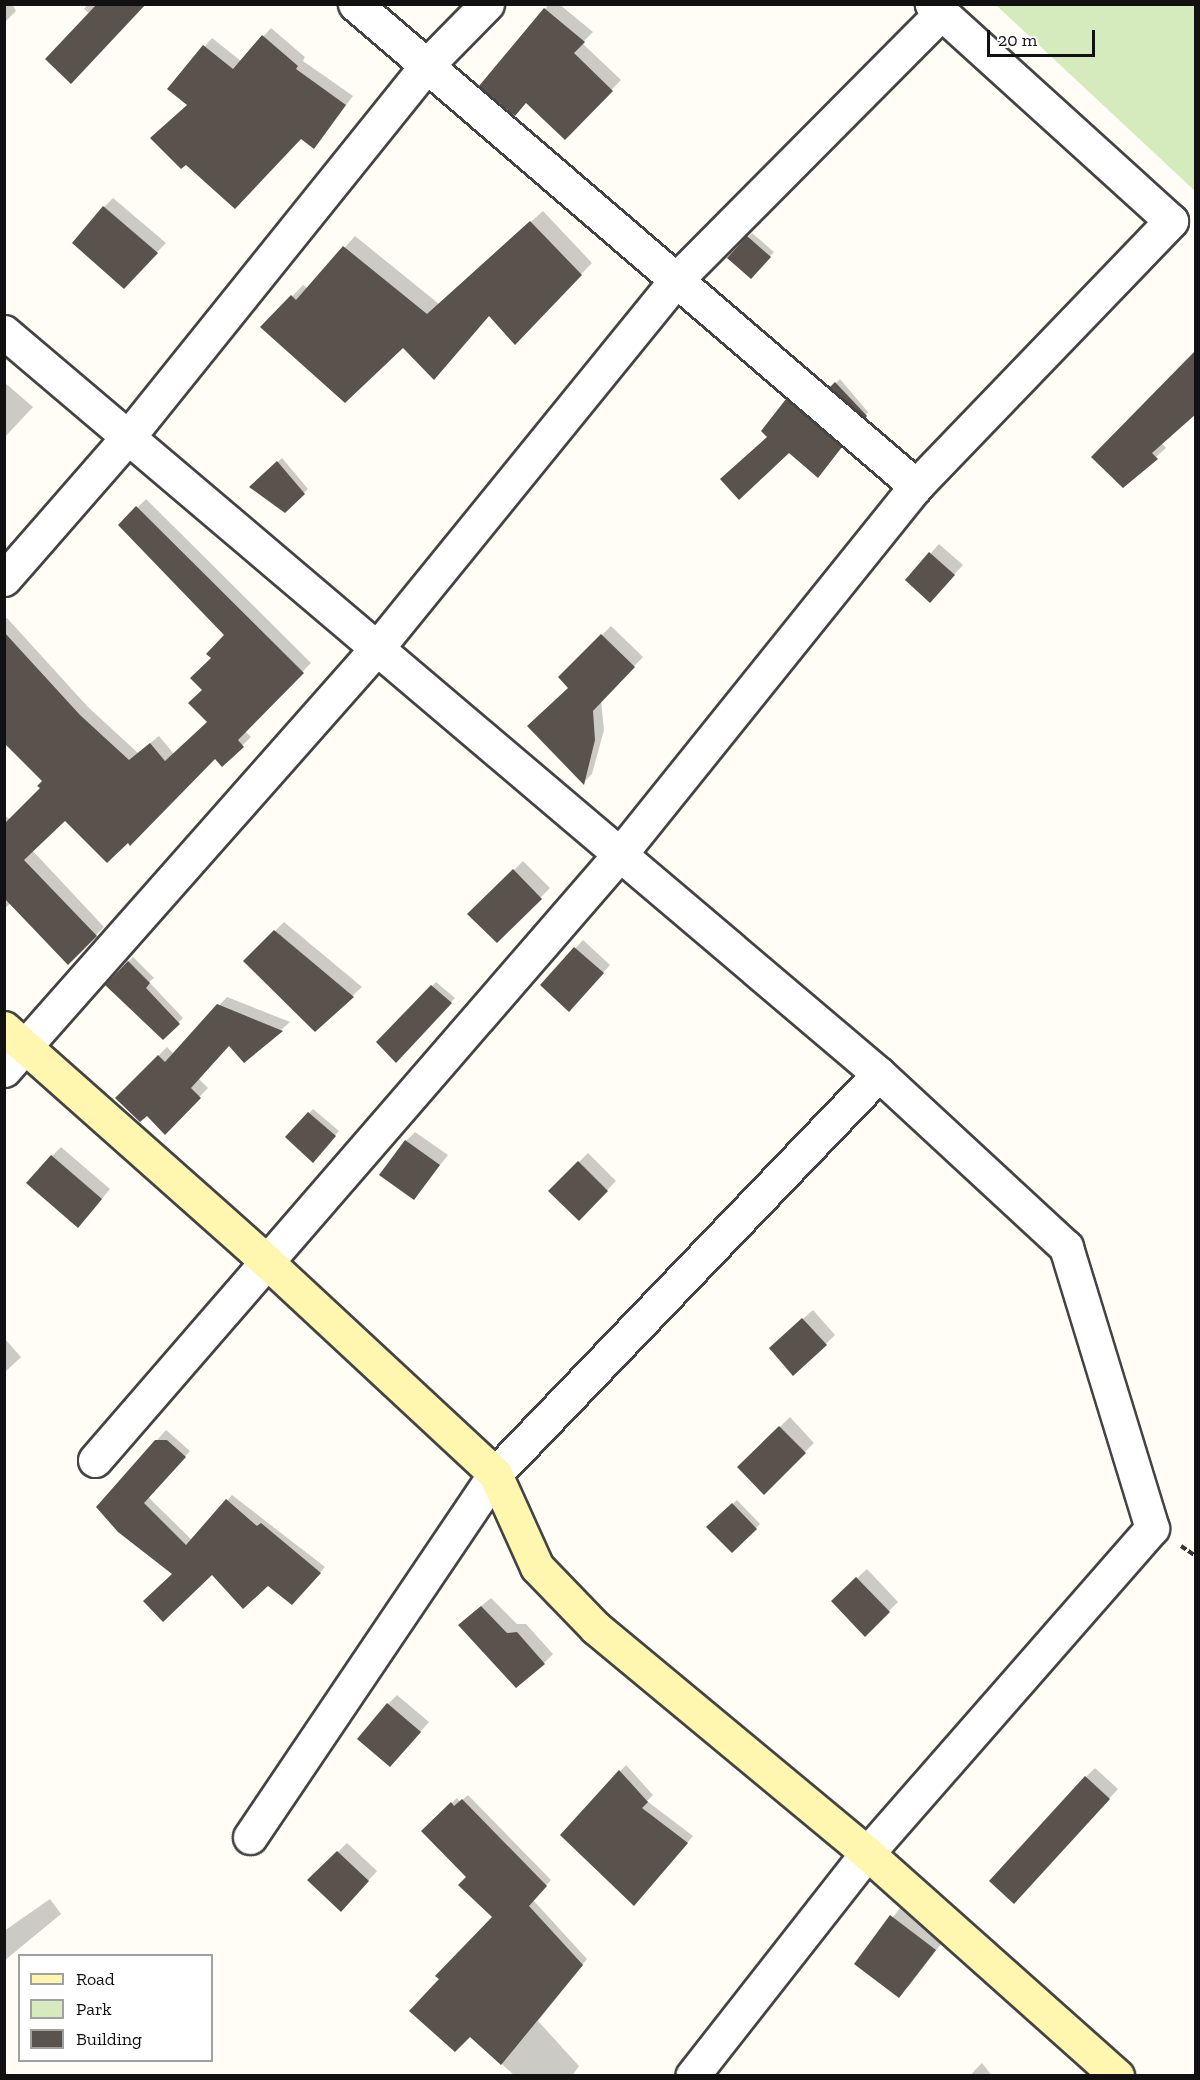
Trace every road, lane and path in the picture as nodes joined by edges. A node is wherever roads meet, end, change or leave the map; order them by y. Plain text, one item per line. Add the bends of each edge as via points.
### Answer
1 (355, 4) edge
2 (487, 4) edge
3 (936, 9) edge
4 (426, 66) junction
5 (675, 281) junction
6 (4, 332) edge
7 (128, 437) junction
8 (916, 486) junction
9 (4, 579) edge
10 (377, 648) junction
11 (620, 854) junction
12 (15, 1037) edge
13 (4, 1070) edge
14 (879, 1074) junction
15 (266, 1261) junction
16 (95, 1460) dead end
17 (495, 1474) junction
18 (250, 1837) dead end
19 (867, 1853) junction
20 (692, 2076) edge
21 (1117, 2076) edge

1 - 4 street
2 - 4 street
3 - 5 street
3 - 8 street via 1171,221
4 - 5 street
4 - 7 street
5 - 8 street
5 - 10 street
6 - 7 street
7 - 9 street
7 - 10 street
8 - 11 street
10 - 11 street
10 - 12 street
11 - 14 street
11 - 15 street
12 - 13 street
12 - 15 street
14 - 17 street
14 - 19 street via 1066,1247 1152,1528
15 - 16 street
15 - 17 street
17 - 18 street
17 - 19 street via 537,1566 596,1628
19 - 20 street
19 - 21 street

